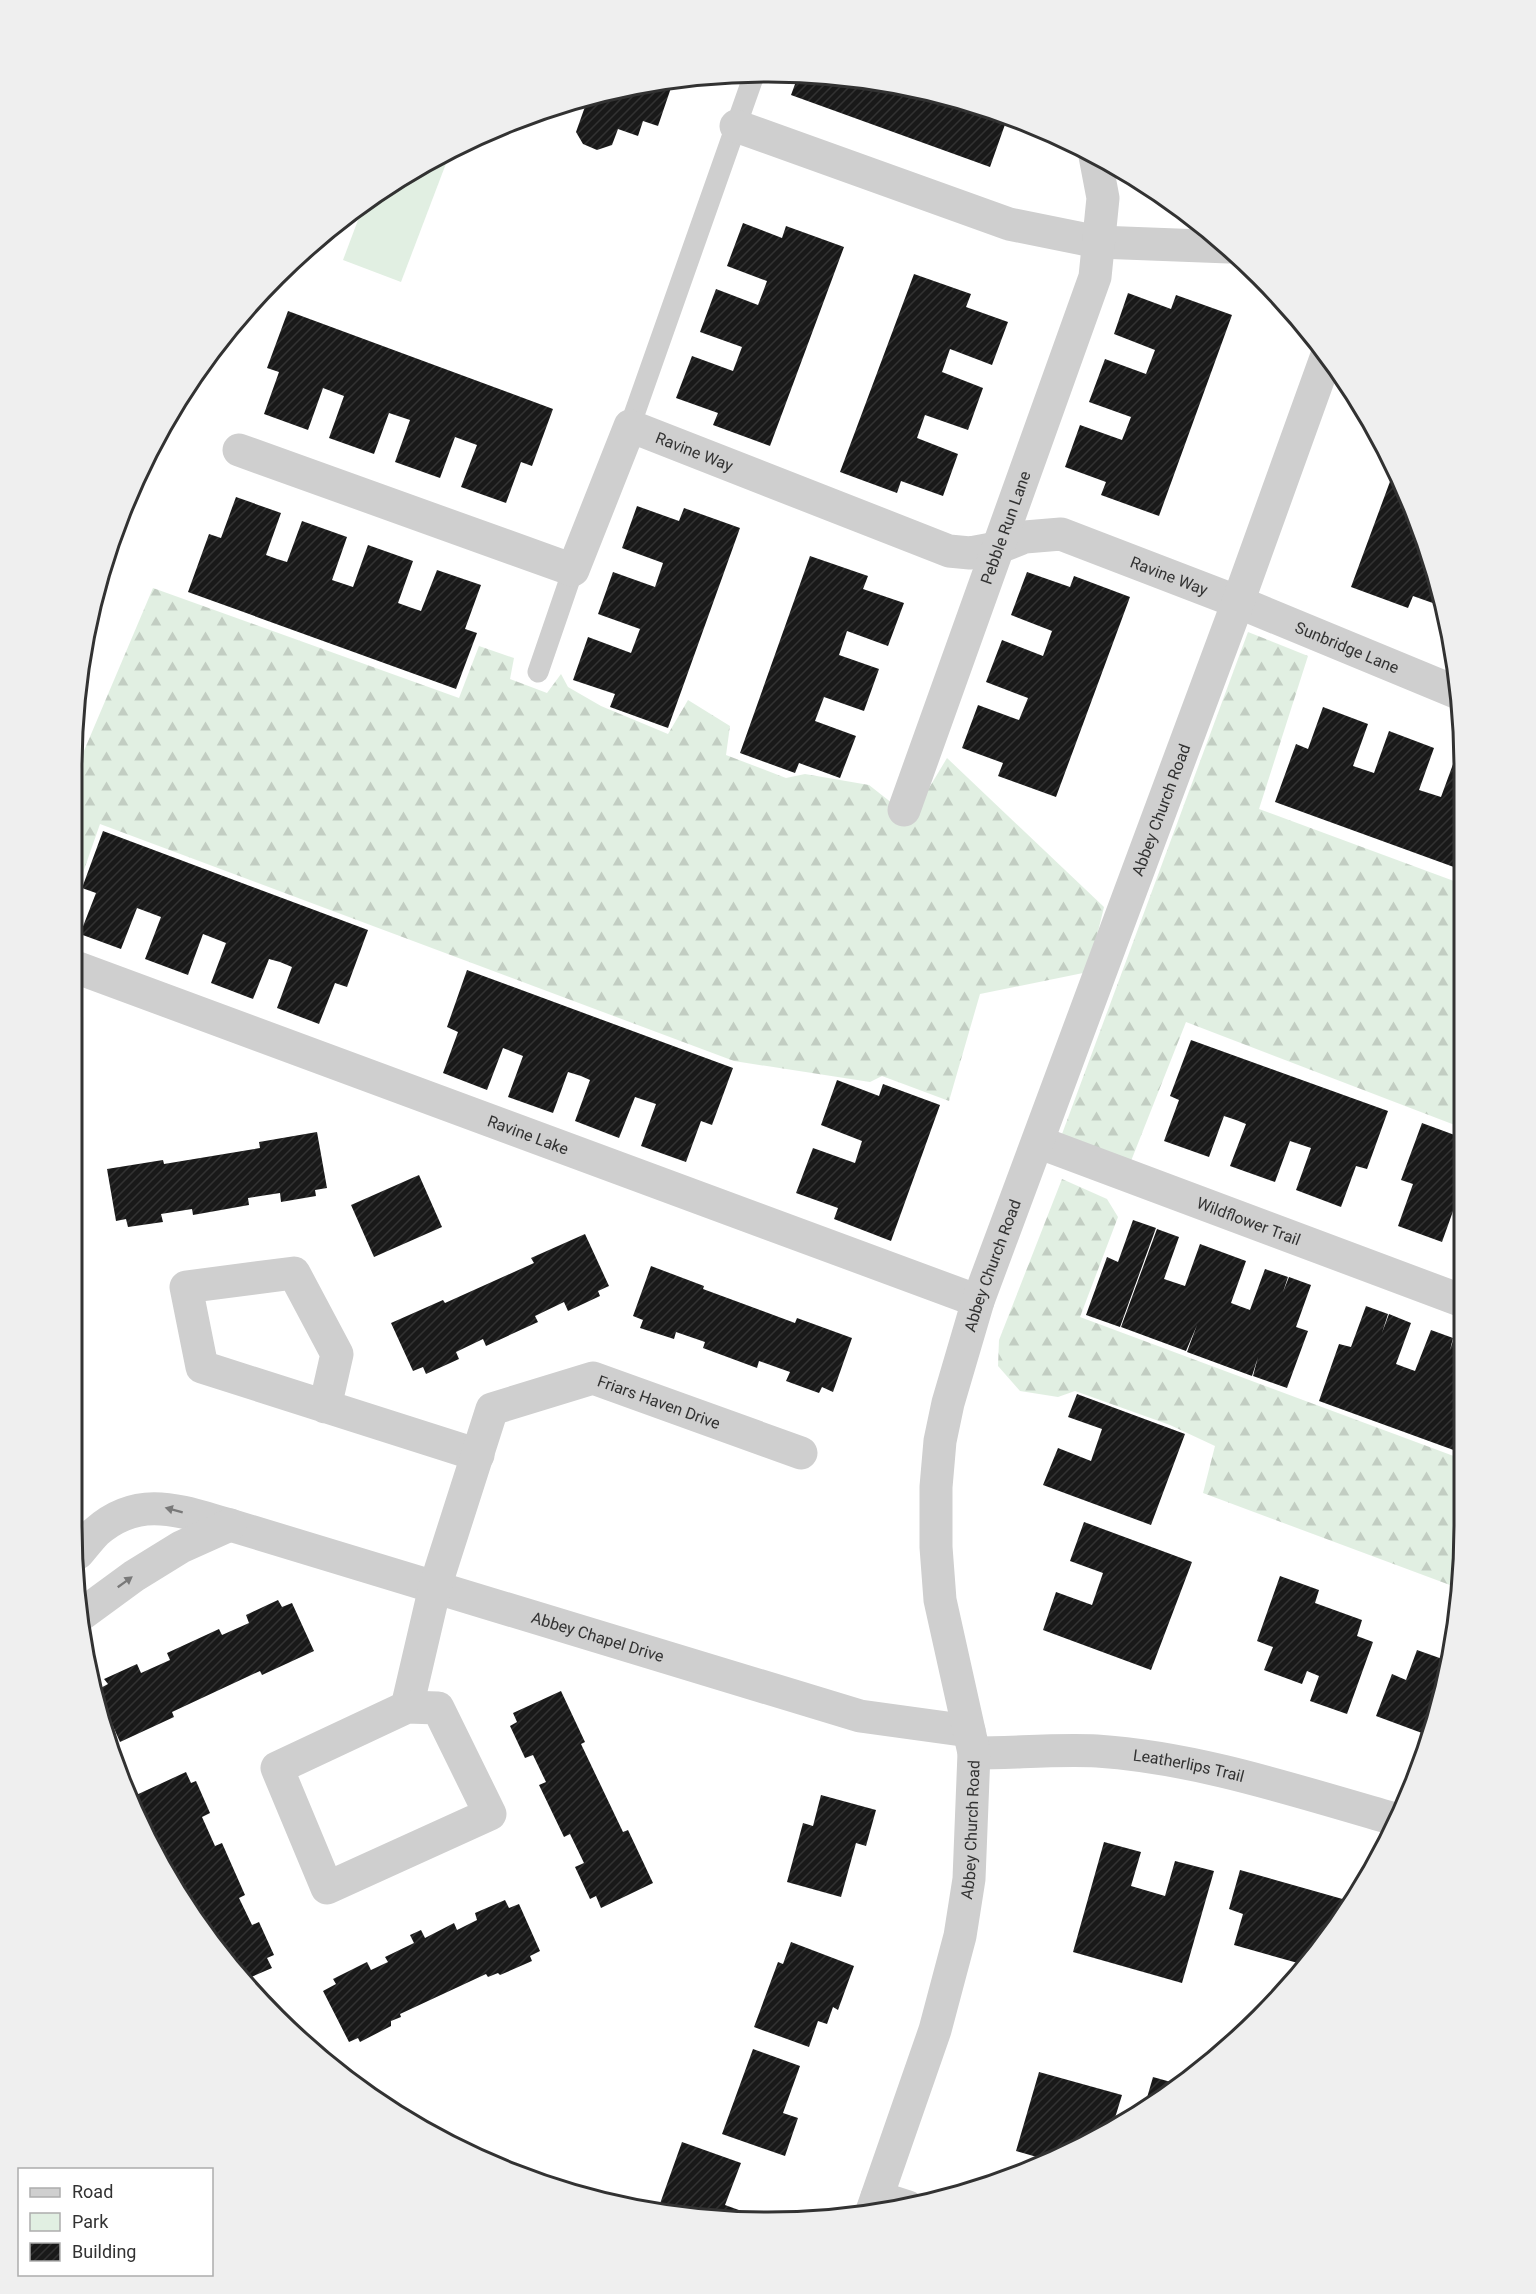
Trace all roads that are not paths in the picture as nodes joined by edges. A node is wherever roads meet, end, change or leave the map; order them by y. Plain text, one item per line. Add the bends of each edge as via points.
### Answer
1 (751, 83) edge
2 (736, 126) junction
3 (1097, 167) edge
4 (1098, 242) junction
5 (1212, 246) edge
6 (1323, 366) edge
7 (630, 426) junction
8 (239, 450) dead end
9 (997, 548) junction
10 (573, 570) junction
11 (1238, 602) junction
12 (538, 672) dead end
13 (1449, 689) edge
14 (904, 810) dead end
15 (82, 969) edge
16 (1038, 1142) junction
17 (1454, 1298) edge
18 (978, 1301) junction
19 (325, 1407) junction
20 (801, 1454) dead end
21 (478, 1455) junction
22 (230, 1525) junction
23 (83, 1547) edge
24 (435, 1587) junction
25 (88, 1610) edge
26 (406, 1707) junction
27 (971, 1742) junction
28 (1388, 1817) edge
29 (875, 2203) edge

1 - 2 lane
2 - 4 street via 1009,224
2 - 7 lane
3 - 4 street, Pebble Run Lane via 1103,198
4 - 5 street
4 - 9 street, Pebble Run Lane via 1095,277
6 - 11 street, Abbey Church Road
7 - 9 street, Ravine Way via 949,551 970,553
7 - 10 street
8 - 10 street
9 - 11 street, Ravine Way via 1025,537 1061,534
9 - 14 street, Pebble Run Lane
10 - 12 lane
11 - 13 street, Sunbridge Lane
11 - 16 street, Abbey Church Road
15 - 18 street, Ravine Lake
16 - 17 street, Wildflower Trail
16 - 18 street, Abbey Church Road
18 - 27 street, Abbey Church Road via 948,1403 936,1487 940,1600
19 - 19 street via 337,1354 294,1274 186,1287 202,1368
19 - 21 street
20 - 21 street, Friars Haven Drive via 593,1378 492,1409
21 - 24 street, Friars Haven Drive
22 -> 23 street, Abbey Chapel Drive via 163,1508 145,1508 123,1515 97,1531
22 - 24 street, Abbey Chapel Drive
25 -> 22 street via 181,1547
24 - 26 street, Friars Haven Drive
24 - 27 street, Abbey Chapel Drive via 860,1716
26 - 26 street via 438,1708 490,1814 327,1888 277,1768
27 - 28 street, Leatherlips Trail via 1163,1759 1228,1772
27 - 29 street, Abbey Church Road via 969,1879 960,1936 935,2030

